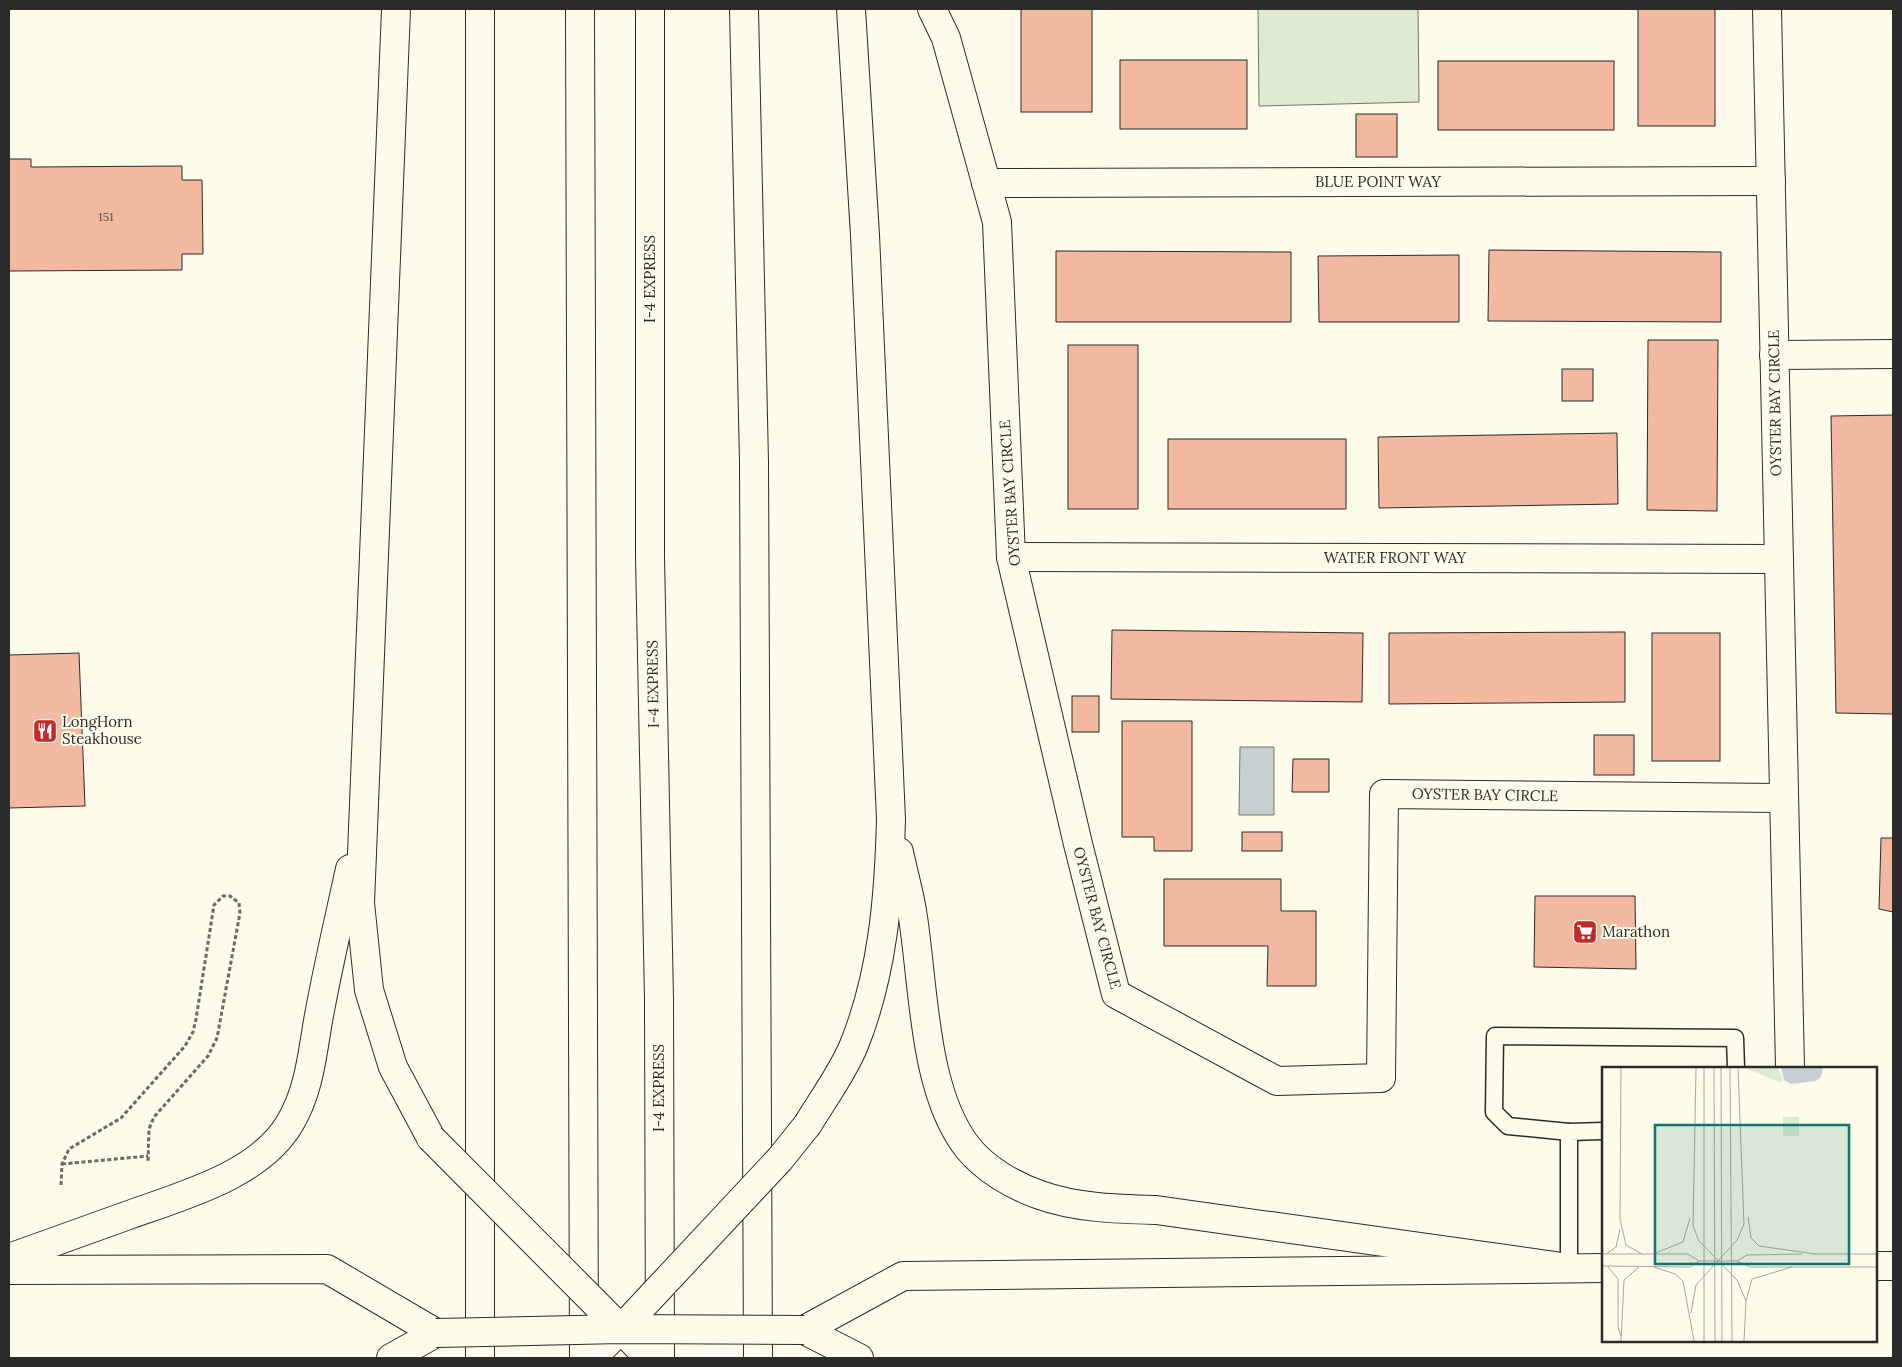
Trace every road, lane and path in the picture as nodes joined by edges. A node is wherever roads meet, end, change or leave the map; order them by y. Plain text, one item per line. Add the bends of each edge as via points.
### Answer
1 (396, 9) edge
2 (480, 9) edge
3 (580, 9) edge
4 (650, 9) edge
5 (744, 9) edge
6 (851, 9) edge
7 (932, 9) edge
8 (1767, 9) edge
9 (1770, 181) junction
10 (986, 183) junction
11 (1893, 354) edge
12 (1774, 355) junction
13 (1011, 557) junction
14 (1779, 558) junction
15 (1784, 798) junction
16 (365, 800) junction
17 (891, 819) junction
18 (1736, 1067) edge
19 (1790, 1067) edge
20 (1602, 1131) edge
21 (1569, 1132) junction
22 (148, 1156) junction
23 (148, 1162) dead end
24 (62, 1164) junction
25 (61, 1185) dead end
26 (9, 1258) edge
27 (1877, 1266) edge
28 (1893, 1266) edge
29 (1569, 1268) junction
30 (1602, 1268) edge
31 (9, 1270) edge
32 (621, 1330) junction
33 (804, 1330) junction
34 (436, 1333) junction
35 (391, 1358) edge
36 (480, 1358) edge
37 (584, 1358) edge
38 (592, 1358) edge
39 (649, 1358) edge
40 (660, 1358) edge
41 (758, 1358) edge
42 (859, 1358) edge

1 - 16 main road
2 - 36 main road
3 - 37 main road
4 - 40 main road, I-4 EXPRESS via 650,557 658,989
5 - 41 main road via 754,472
6 - 17 main road via 865,235
7 - 10 main road, OYSTER BAY CIRCLE via 946,38
8 - 9 main road, OYSTER BAY CIRCLE
9 - 10 main road, BLUE POINT WAY
9 - 12 main road, OYSTER BAY CIRCLE
10 - 13 main road, OYSTER BAY CIRCLE via 997,222
11 - 12 main road
12 - 14 main road, OYSTER BAY CIRCLE
13 - 14 main road, WATER FRONT WAY
13 - 15 main road, OYSTER BAY CIRCLE via 1116,994 1277,1081 1381,1078 1384,794
14 - 15 main road, OYSTER BAY CIRCLE
15 - 19 main road, OYSTER BAY CIRCLE
16 - 26 main road via 321,1004 312,1064 301,1100 273,1147 248,1165 203,1188
16 - 32 main road, bridge via 360,903 369,990 393,1068 431,1138
17 - 29 main road via 912,911 921,998 945,1108 968,1148 994,1172 1041,1196 1081,1204 1156,1210
17 - 32 main road, bridge via 887,898 878,970 853,1046 808,1124 780,1159
18 - 21 lane via 1735,1038 1494,1036 1494,1112 1508,1126
20 - 21 lane
21 - 29 lane
22 - 23 path
22 - 24 path
22 - 24 path via 149,1129 154,1117 208,1056 217,1038 240,913 239,903 230,896 223,896 214,905 196,1019 185,1046 122,1118 69,1149
24 - 25 path
27 - 28 main road
29 - 30 main road
29 - 33 main road via 903,1276
31 - 34 main road via 327,1270
32 - 33 main road, bridge
32 - 34 main road, bridge
32 - 38 main road
32 - 39 main road
33 - 42 main road
34 - 35 main road

